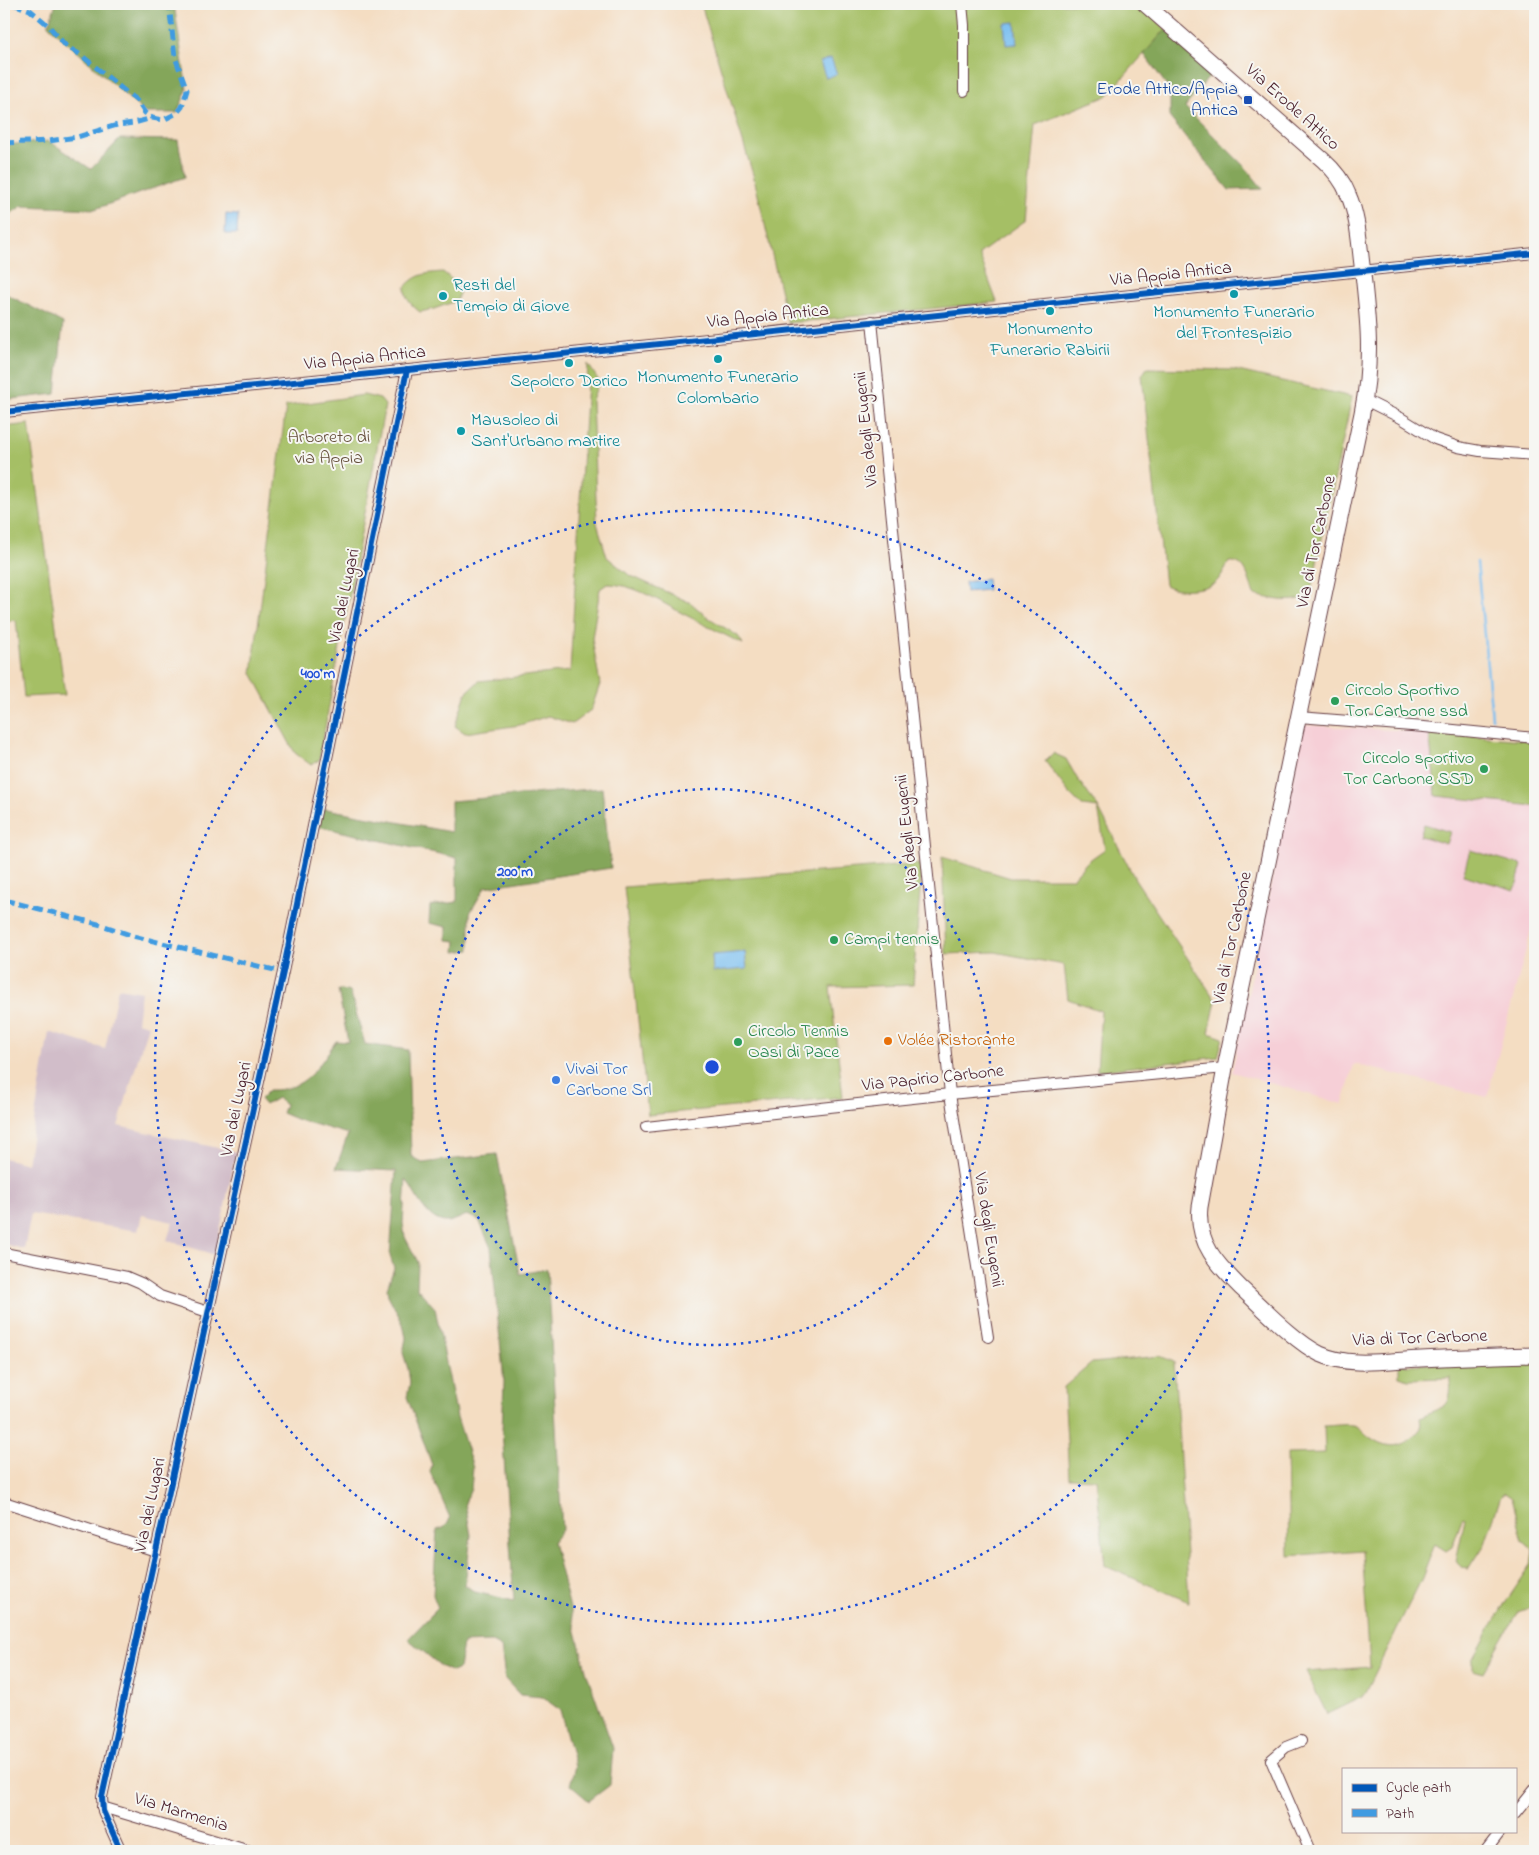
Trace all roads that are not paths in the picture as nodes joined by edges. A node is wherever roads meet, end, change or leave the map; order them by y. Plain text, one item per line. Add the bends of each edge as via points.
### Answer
1 (962, 4) edge
2 (1145, 4) edge
3 (964, 91) dead end
4 (1535, 253) edge
5 (1363, 270) junction
6 (872, 321) junction
7 (407, 370) junction
8 (1365, 400) junction
9 (4, 412) edge
10 (1535, 455) edge
11 (1299, 717) junction
12 (1535, 738) edge
13 (1225, 1068) junction
14 (950, 1094) junction
15 (646, 1127) dead end
16 (4, 1253) edge
17 (208, 1312) junction
18 (988, 1337) dead end
19 (1535, 1355) edge
20 (4, 1502) edge
21 (156, 1551) junction
22 (1301, 1742) dead end
23 (1535, 1789) edge
24 (102, 1807) junction
25 (1516, 1813) edge
26 (1500, 1832) edge
27 (1487, 1849) dead end
28 (121, 1851) edge
29 (250, 1851) edge
30 (1310, 1851) edge

1 - 3 street
2 - 5 main road, Via Erode Attico via 1334,172 1353,206
4 - 5 street, Via Appia Antica
5 - 6 street, Via Appia Antica
5 - 8 main road, Via di Tor Carbone via 1370,342
6 - 7 street, Via Appia Antica
6 - 14 street, Via degli Eugenii
7 - 9 street, Via Appia Antica
7 - 17 street, Via dei Lugari via 284,972
8 - 10 street via 1435,439 1458,447
8 - 11 main road, Via di Tor Carbone
11 - 12 street
11 - 13 main road, Via di Tor Carbone
13 - 14 street, Via Papirio Carbone
13 - 19 main road, Via di Tor Carbone via 1201,1201 1200,1224 1205,1245 1212,1256 1266,1310 1310,1348 1338,1360 1374,1362
14 - 15 street, Via Papirio Carbone
14 - 18 street, Via degli Eugenii
16 - 17 street via 127,1276 160,1296
17 - 21 street, Via dei Lugari
20 - 21 street
21 - 24 street, Via dei Lugari
22 - 30 street via 1286,1747 1271,1760
23 - 25 street
24 - 28 street
24 - 29 street, Via Marmenia
26 - 27 street

